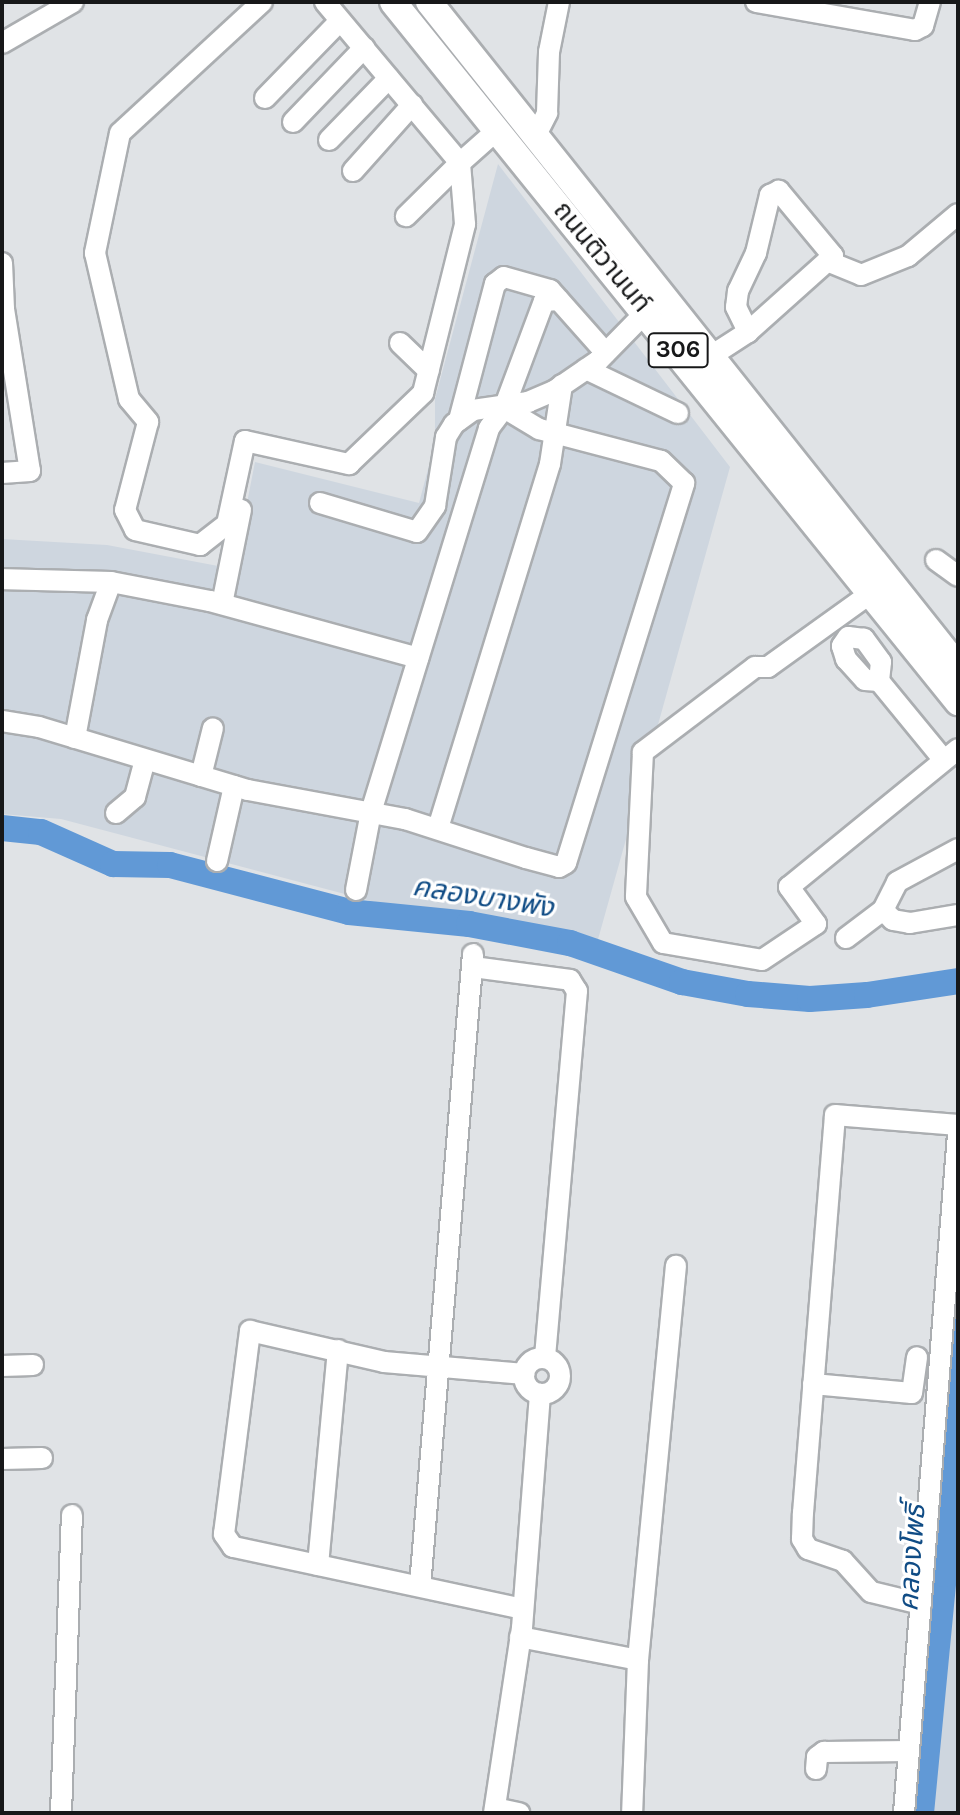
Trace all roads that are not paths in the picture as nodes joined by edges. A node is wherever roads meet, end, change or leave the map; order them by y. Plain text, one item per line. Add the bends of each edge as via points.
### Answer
1 (73, 2) edge
2 (262, 2) edge
3 (325, 2) edge
4 (393, 2) edge
5 (429, 2) edge
6 (559, 2) edge
7 (756, 2) edge
8 (930, 2) edge
9 (340, 21) junction
10 (2, 43) edge
11 (364, 48) junction
12 (389, 78) junction
13 (265, 98) dead end
14 (412, 105) junction
15 (293, 122) dead end
16 (496, 131) junction
17 (536, 135) junction
18 (329, 140) dead end
19 (460, 163) junction
20 (353, 171) dead end
21 (958, 214) edge
22 (406, 216) dead end
23 (827, 261) junction
24 (2, 263) edge
25 (559, 300) junction
26 (3, 309) edge
27 (658, 313) junction
28 (748, 332) junction
29 (400, 343) dead end
30 (606, 353) junction
31 (711, 356) junction
32 (586, 369) junction
33 (429, 371) junction
34 (562, 385) junction
35 (504, 408) junction
36 (678, 413) dead end
37 (459, 420) junction
38 (556, 435) junction
39 (2, 473) edge
40 (243, 501) dead end
41 (320, 503) dead end
42 (936, 560) dead end
43 (958, 576) edge
44 (2, 579) edge
45 (111, 582) junction
46 (871, 593) junction
47 (222, 604) junction
48 (834, 620) junction
49 (418, 658) junction
50 (958, 667) edge
51 (958, 702) edge
52 (2, 721) edge
53 (213, 728) dead end
54 (75, 738) junction
55 (951, 754) edge
56 (145, 760) junction
57 (201, 776) junction
58 (234, 786) junction
59 (371, 812) junction
60 (116, 813) dead end
61 (438, 828) junction
62 (958, 849) edge
63 (217, 861) dead end
64 (356, 890) dead end
65 (883, 910) junction
66 (958, 915) edge
67 (846, 938) dead end
68 (958, 1125) edge
69 (958, 1134) edge
70 (676, 1266) dead end
71 (338, 1350) junction
72 (917, 1357) dead end
73 (545, 1358) junction
74 (33, 1365) dead end
75 (2, 1366) edge
76 (436, 1366) junction
77 (524, 1374) junction
78 (813, 1384) junction
79 (540, 1394) junction
80 (42, 1458) dead end
81 (2, 1459) edge
82 (72, 1515) dead end
83 (318, 1565) junction
84 (420, 1586) junction
85 (921, 1604) junction
86 (523, 1609) junction
87 (520, 1637) junction
88 (638, 1660) junction
89 (909, 1751) junction
90 (816, 1769) dead end
91 (494, 1810) edge
92 (61, 1813) edge
93 (519, 1813) edge
94 (632, 1813) edge
95 (904, 1813) edge

1 - 10 street
2 - 33 street via 120,133 95,253 129,399 148,422 125,510 135,530 200,545 227,524 245,441 349,464 423,393
3 - 9 street
4 - 16 main road, ถนนติวานนท์ / 306
5 - 17 main road, ถนนติวานนท์ / 306
6 - 17 street via 549,52 547,113
7 - 8 street via 915,30 923,26
9 - 11 street
9 - 13 street
11 - 12 street
11 - 15 street
12 - 14 street
12 - 18 street
14 - 19 street
14 - 20 street
16 - 19 street
16 - 27 main road, ถนนติวานนท์ / 306
17 - 27 main road, ถนนติวานนท์ / 306
19 - 22 street
19 - 33 street via 465,224
21 - 23 street via 908,256 861,275
23 - 28 street
23 - 28 street via 833,251 782,192 772,194 756,253 738,291 736,307
24 - 26 street
25 - 30 street
25 - 35 street via 544,301
25 - 37 street via 550,290 516,278 495,284
26 - 39 street via 30,471
27 - 30 street
27 - 31 main road, ถนนติวานนท์ / 306
27 - 46 main road, ถนนติวานนท์ / 306
28 - 31 street
29 - 33 street
30 - 32 street
31 - 50 main road, ถนนติวานนท์ / 306
32 - 34 street
32 - 36 street
34 - 35 street
34 - 38 street
35 - 37 street via 473,410
35 - 38 street
35 - 49 street via 484,442
37 - 41 street via 446,437 435,506 417,532
38 - 61 street
38 - 61 street via 661,461 684,483 683,498 566,863 559,867 537,861
40 - 47 street
42 - 43 street
44 - 45 street
45 - 47 street
45 - 54 street via 97,620
46 - 48 street
46 - 51 main road, ถนนติวานนท์ / 306
47 - 49 street
48 - 55 street via 848,637 842,646 860,677 879,681
48 - 55 street via 768,667 755,667 643,752 636,897 663,943 762,960 816,924 789,887
49 - 59 street
52 - 54 street
53 - 57 street
54 - 56 street
56 - 57 street
56 - 60 street via 135,797
57 - 58 street
58 - 59 street
58 - 63 street
59 - 61 street
59 - 64 street
62 - 65 street via 897,882
65 - 66 street via 893,920 910,923
65 - 67 street
68 - 78 street via 835,1115
69 - 85 street
70 - 88 street
71 - 76 street
71 - 83 street
71 - 83 street via 250,1331 224,1534 233,1547
72 - 78 street via 912,1393
73 - 76 street via 577,991 570,980 473,961
73 - 77 street via 531,1361
73 - 79 street via 556,1365 560,1378 553,1390
74 - 75 street
76 - 77 street
76 - 84 street
77 - 79 street via 528,1387
78 - 85 street via 804,1545 843,1561 871,1592
79 - 86 street
80 - 81 street
82 - 92 street
83 - 84 street
84 - 86 street
85 - 89 street
86 - 87 street
87 - 88 street
87 - 91 street
88 - 94 street
89 - 90 street via 824,1752 817,1757
89 - 95 street
91 - 93 street

